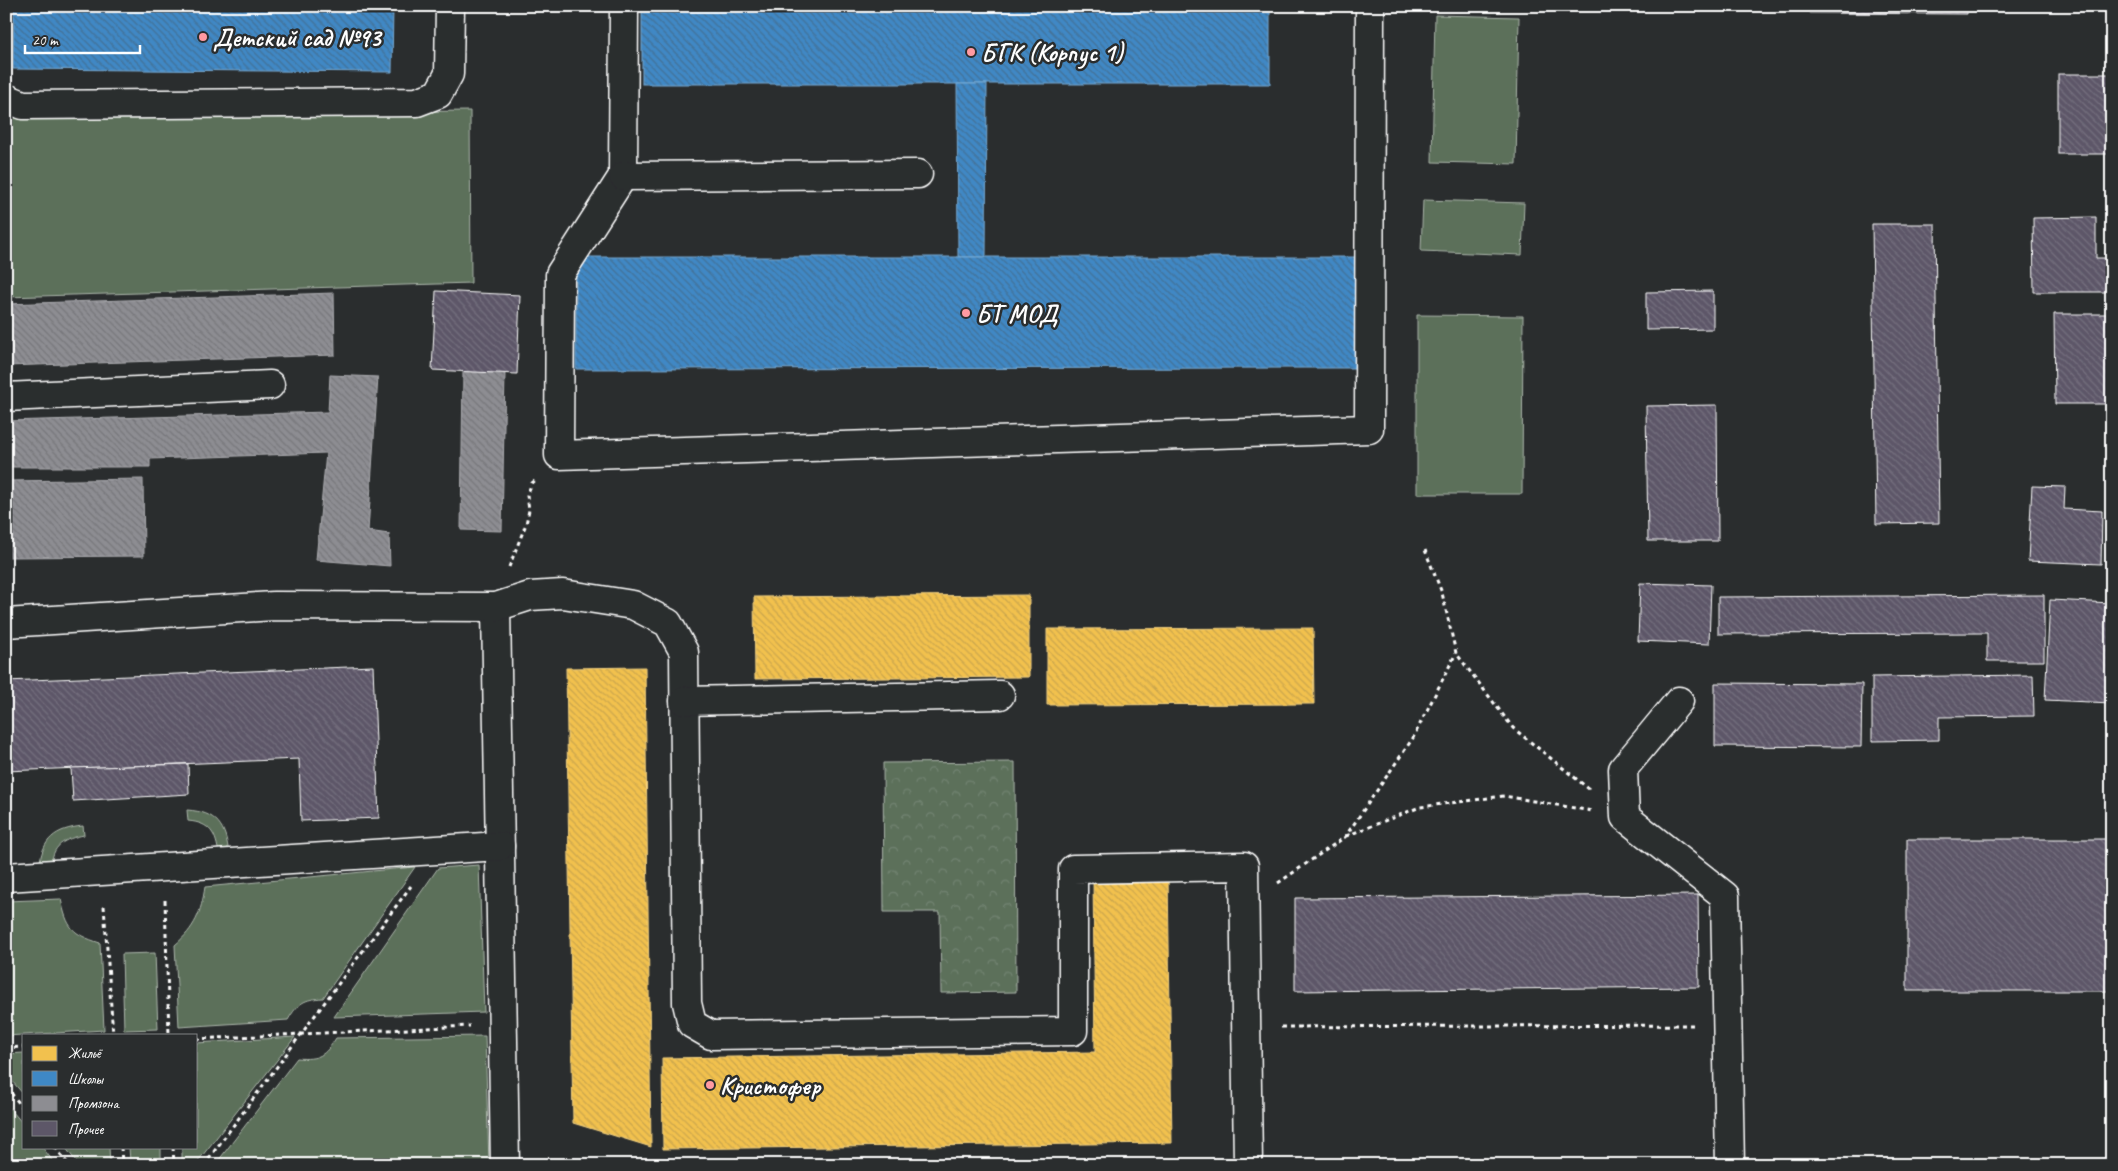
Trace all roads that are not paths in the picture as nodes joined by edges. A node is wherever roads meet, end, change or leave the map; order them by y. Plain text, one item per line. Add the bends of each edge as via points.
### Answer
1 (450, 6) edge
2 (624, 6) edge
3 (1370, 6) edge
4 (6, 98) edge
5 (918, 174) dead end
6 (623, 176) junction
7 (270, 385) dead end
8 (6, 397) edge
9 (496, 607) junction
10 (6, 623) edge
11 (1000, 695) dead end
12 (1679, 701) dead end
13 (684, 702) junction
14 (500, 846) junction
15 (6, 877) edge
16 (505, 1165) edge
17 (1248, 1165) edge
18 (1730, 1165) edge

1 - 4 lane via 449,74 438,94 417,102 23,105
2 - 6 lane
3 - 6 lane via 1369,429 559,455 560,274
5 - 6 lane
7 - 8 lane
9 - 10 lane via 274,606
9 - 13 lane via 530,596 563,594 633,605 668,623 684,652
9 - 14 lane
11 - 13 lane
12 - 18 lane via 1623,769 1624,817 1725,896
13 - 17 lane via 687,1003 692,1024 711,1035 1073,1031 1073,869 1244,866
14 - 15 lane
14 - 16 lane

